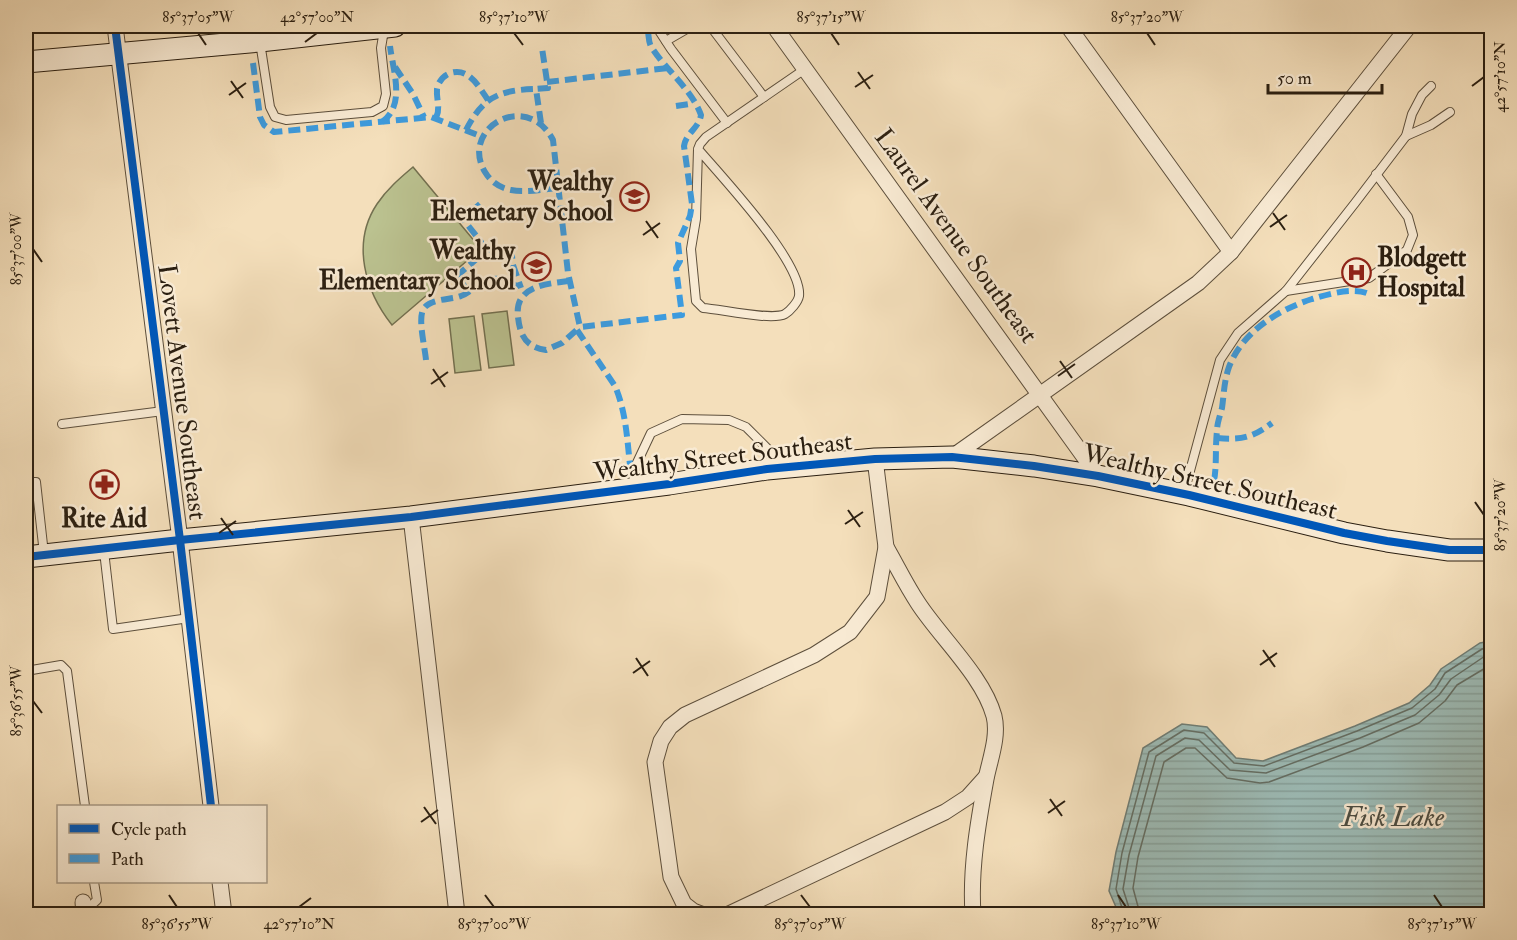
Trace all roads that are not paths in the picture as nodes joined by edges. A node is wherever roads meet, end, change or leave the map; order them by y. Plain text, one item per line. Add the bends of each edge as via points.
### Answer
1 (115, 26) edge
2 (390, 26) edge
3 (656, 26) edge
4 (774, 26) edge
5 (1068, 26) edge
6 (1409, 26) edge
7 (260, 41) junction
8 (666, 41) junction
9 (117, 54) junction
10 (26, 62) edge
11 (805, 69) junction
12 (1431, 86) dead end
13 (764, 97) junction
14 (1450, 112) dead end
15 (727, 123) junction
16 (1406, 136) junction
17 (698, 149) junction
18 (1376, 174) junction
19 (1231, 252) junction
20 (1286, 291) junction
21 (1041, 394) junction
22 (163, 411) junction
23 (62, 424) dead end
24 (952, 456) junction
25 (875, 459) junction
26 (776, 468) junction
27 (1098, 476) junction
28 (26, 482) edge
29 (633, 489) junction
30 (1184, 494) junction
31 (411, 517) junction
32 (180, 540) junction
33 (886, 547) junction
34 (104, 548) junction
35 (1491, 550) edge
36 (35, 556) edge
37 (189, 618) junction
38 (26, 671) edge
39 (986, 777) junction
40 (86, 805) edge
41 (211, 805) edge
42 (94, 883) edge
43 (220, 883) edge
44 (83, 910) edge
45 (224, 915) edge
46 (457, 915) edge
47 (701, 915) edge
48 (729, 915) edge
49 (973, 915) edge

1 - 9 street, Lovett Avenue Southeast
2 - 7 main road
2 - 7 lane via 381,48 386,100 372,112 286,120 275,117
3 - 8 lane
4 - 11 street, Laurel Avenue Southeast
5 - 19 street
6 - 19 street
7 - 9 main road
8 - 13 lane via 692,26 711,27
8 - 15 lane
9 - 10 main road
9 - 22 street, Lovett Avenue Southeast
11 - 13 lane
11 - 21 street, Laurel Avenue Southeast
12 - 16 lane via 1412,114
13 - 15 lane
14 - 16 lane
15 - 17 lane via 706,137
16 - 18 lane
17 - 17 lane via 691,249 696,301 699,306 772,316 784,314 799,297 798,285 778,244
18 - 20 lane
18 - 20 lane via 1408,217 1413,235 1407,250 1369,278
19 - 21 street via 1198,283
20 - 30 lane via 1238,333 1220,360
21 - 24 street
21 - 27 street, Laurel Avenue Southeast
22 - 23 lane
22 - 32 street, Lovett Avenue Southeast
24 - 25 main road, Wealthy Street Southeast
24 - 27 main road, Wealthy Street Southeast
25 - 26 main road, Wealthy Street Southeast
25 - 33 street
26 - 29 main road, Wealthy Street Southeast
26 - 29 lane via 768,449 746,427 729,420 682,419 651,433 635,467
27 - 30 main road, Wealthy Street Southeast
28 - 36 lane via 36,483
29 - 31 main road, Wealthy Street Southeast
30 - 35 main road, Wealthy Street Southeast via 1376,539 1449,550
31 - 32 main road, Wealthy Street Southeast
31 - 46 street
32 - 34 main road, Wealthy Street Southeast
32 - 37 street, Lovett Avenue Southeast
33 - 39 street via 918,603 977,681 994,717 994,747
33 - 47 street via 877,597 850,632 814,655 685,715 661,741 655,762 671,877 684,904
34 - 36 main road, Wealthy Street Southeast
34 - 37 lane via 113,628
37 - 41 street, Lovett Avenue Southeast
38 - 40 lane via 62,664 67,671
39 - 48 street via 968,797 945,812
39 - 49 street via 971,889
42 - 44 lane via 97,900
43 - 45 street

